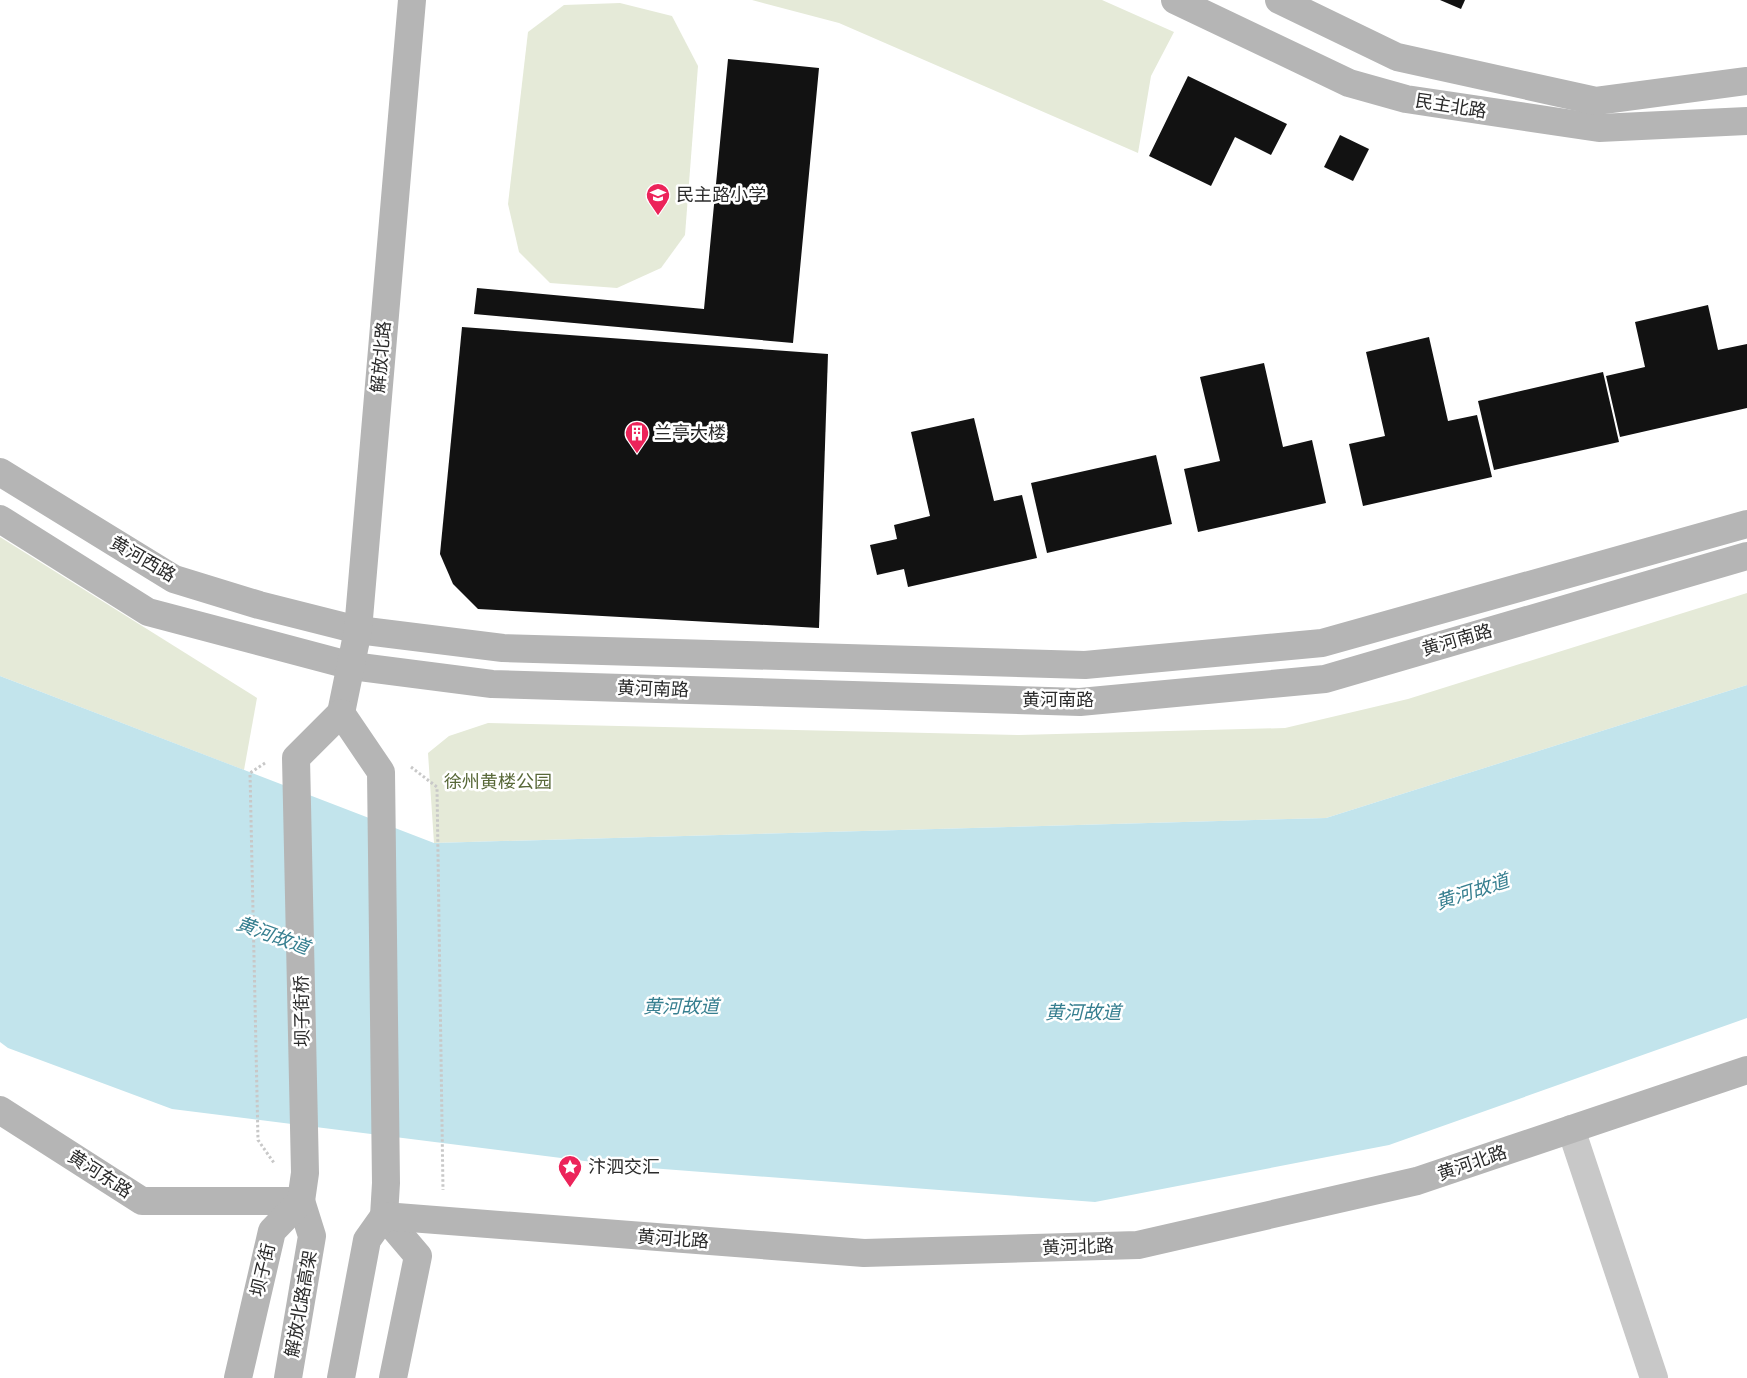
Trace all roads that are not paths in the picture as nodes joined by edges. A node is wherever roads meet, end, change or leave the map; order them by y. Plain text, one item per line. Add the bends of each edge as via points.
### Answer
1 (412, 0) edge
2 (1175, 0) edge
3 (1279, 0) edge
4 (1747, 81) edge
5 (1747, 122) edge
6 (0, 472) edge
7 (0, 519) edge
8 (1747, 524) edge
9 (1747, 556) edge
10 (358, 630) junction
11 (352, 666) junction
12 (341, 713) junction
13 (1747, 1070) edge
14 (0, 1110) edge
15 (1571, 1129) junction
16 (301, 1201) junction
17 (384, 1216) junction
18 (238, 1378) edge
19 (288, 1378) edge
20 (341, 1378) edge
21 (393, 1378) edge
22 (1654, 1378) edge

1 - 10 main road, 解放北路
2 - 5 main road, 民主北路 via 1349,83 1406,99 1599,128
3 - 4 main road, 民主北路 via 1396,57 1596,101
6 - 10 main road, 黄河西路 via 174,579
7 - 11 main road via 148,612
8 - 10 main road, 黄河南路 via 1322,643 1085,665 503,648
9 - 11 main road, 黄河南路 via 1325,679 1080,702 492,684
10 - 11 main road, 解放北路
11 - 12 main road, 解放北路
12 - 16 main road, 坝子街桥 via 296,758 305,1173
12 - 17 main road via 381,772
13 - 15 main road, 黄河北路
14 - 16 main road, 黄河东路 via 142,1201
15 - 17 main road, 黄河北路 via 1417,1181 1138,1245 864,1253
15 - 22 street
16 - 18 main road, 坝子街 via 272,1231
16 - 19 main road, 解放北路高架 via 312,1236
17 - 20 main road via 366,1240
17 - 21 main road via 418,1256

